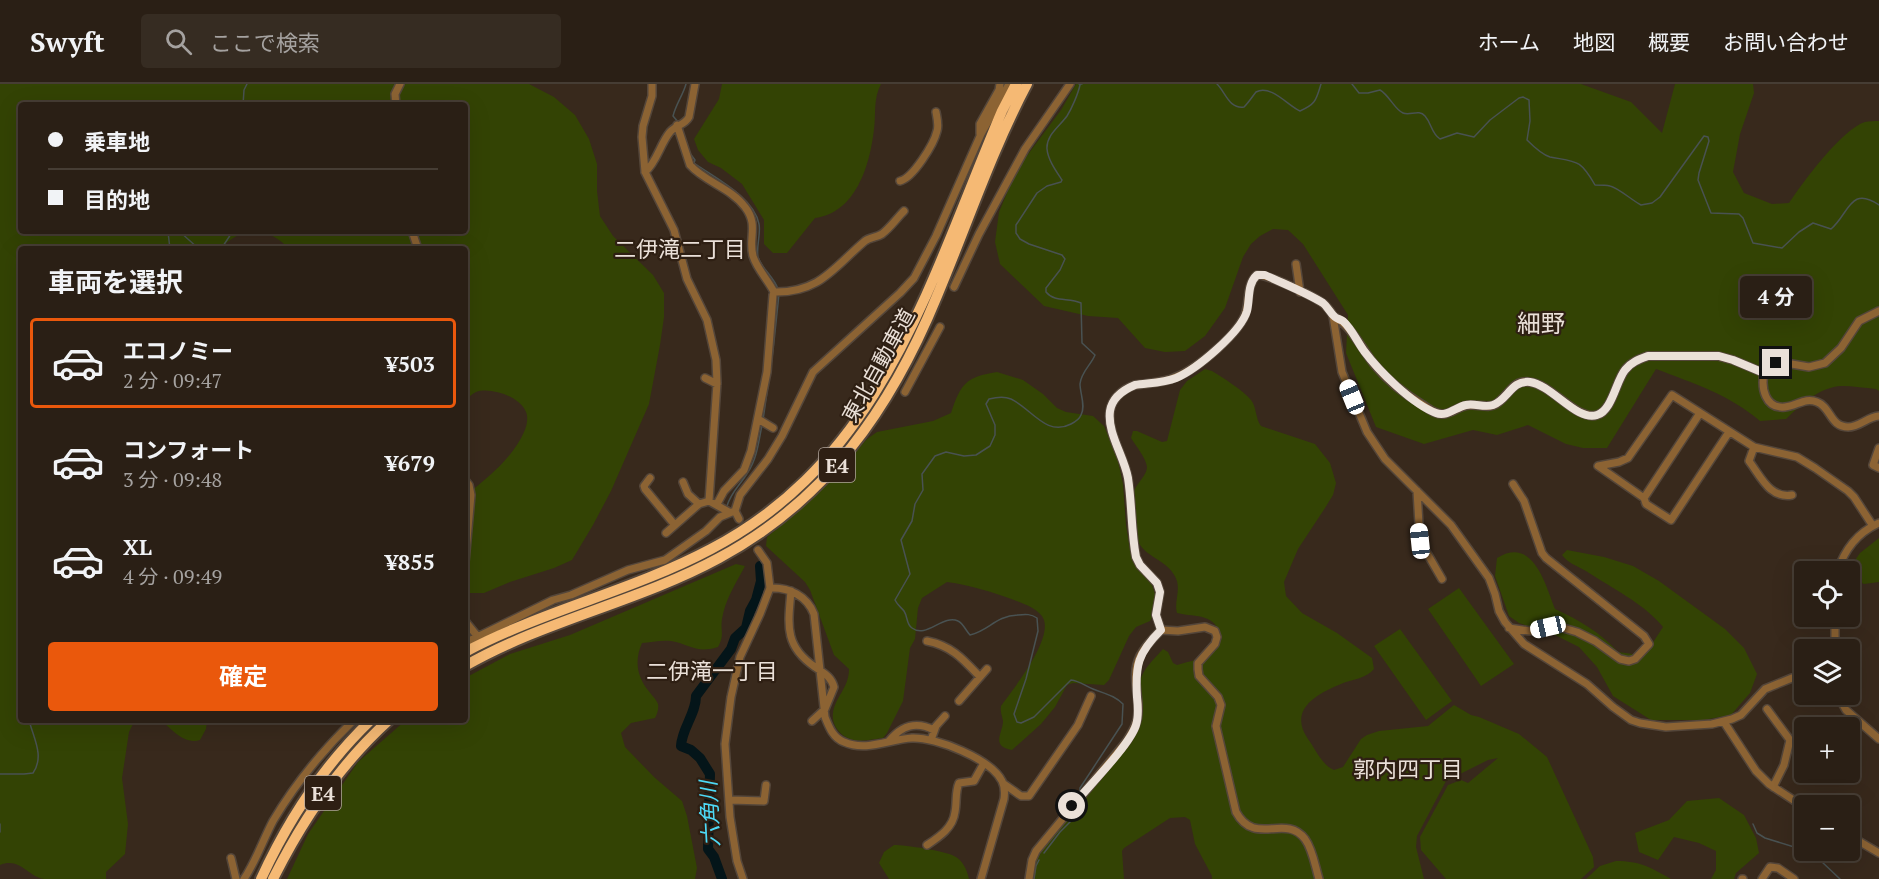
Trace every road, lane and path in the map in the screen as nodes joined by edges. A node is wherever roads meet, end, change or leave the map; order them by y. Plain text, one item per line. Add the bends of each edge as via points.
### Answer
1 (400, 84) edge
2 (652, 84) edge
3 (695, 84) edge
4 (1000, 84) edge
5 (1009, 84) edge
6 (1016, 84) edge
7 (1027, 84) edge
8 (1070, 84) edge
9 (396, 102) edge
10 (936, 112) dead end
11 (677, 125) junction
12 (980, 136) junction
13 (645, 172) junction
14 (900, 181) dead end
15 (904, 211) dead end
16 (1296, 264) dead end
17 (954, 287) dead end
18 (774, 292) junction
19 (1300, 292) junction
20 (1878, 314) edge
21 (1333, 316) junction
22 (940, 327) dead end
23 (1764, 373) junction
24 (705, 378) dead end
25 (717, 384) junction
26 (905, 392) dead end
27 (1700, 413) junction
28 (1879, 416) edge
29 (762, 421) junction
30 (773, 428) dead end
31 (1729, 432) junction
32 (1754, 447) junction
33 (1879, 448) edge
34 (1879, 468) edge
35 (650, 478) dead end
36 (683, 482) dead end
37 (468, 483) edge
38 (1514, 484) dead end
39 (1417, 491) junction
40 (1792, 495) dead end
41 (1644, 498) junction
42 (709, 501) junction
43 (699, 504) junction
44 (717, 504) junction
45 (732, 512) junction
46 (739, 519) dead end
47 (674, 524) junction
48 (1876, 525) edge
49 (468, 528) edge
50 (666, 533) dead end
51 (758, 549) dead end
52 (1842, 561) edge
53 (1442, 579) dead end
54 (770, 588) junction
55 (791, 591) junction
56 (468, 625) edge
57 (1509, 628) junction
58 (1161, 630) junction
59 (478, 637) junction
60 (927, 641) dead end
61 (468, 642) edge
62 (468, 651) edge
63 (468, 665) edge
64 (987, 669) dead end
65 (820, 671) junction
66 (980, 677) junction
67 (1794, 678) edge
68 (1091, 696) dead end
69 (959, 700) dead end
70 (1843, 705) edge
71 (825, 709) junction
72 (1767, 709) dead end
73 (945, 716) dead end
74 (812, 721) dead end
75 (1724, 722) junction
76 (351, 723) edge
77 (368, 723) edge
78 (386, 723) edge
79 (934, 730) junction
80 (1879, 739) edge
81 (931, 740) junction
82 (889, 741) junction
83 (984, 763) junction
84 (1004, 784) junction
85 (766, 785) dead end
86 (1773, 786) junction
87 (730, 800) junction
88 (1794, 800) edge
89 (1860, 842) edge
90 (927, 845) dead end
91 (1879, 854) edge
92 (231, 858) dead end
93 (236, 879) edge
94 (244, 879) edge
95 (261, 879) edge
96 (273, 879) edge
97 (743, 879) edge
98 (981, 879) edge
99 (1029, 879) edge
100 (1319, 879) edge
101 (1762, 879) edge
102 (1794, 879) edge

1 - 9 street
2 - 13 street via 642,136
3 - 11 street via 689,117
4 - 12 street via 980,124
5 - 12 street
6 - 62 highway, 東北自動車道 / E4 via 908,334 877,391 826,459 773,509 712,549
7 - 63 highway, 東北自動車道 / E4 via 913,349 873,420 835,467 787,513 718,559 653,589 523,638
8 - 17 street via 1025,149
10 - 14 street via 936,135 909,177
11 - 13 street
11 - 18 street via 694,170 747,208 753,222 754,259
12 - 45 street via 914,278 813,372 782,436
13 - 25 street via 672,224 687,279 707,320
15 - 18 street via 882,234 867,239 823,279 805,288
16 - 19 street
18 - 29 street
19 - 21 street via 1323,303
19 - 58 street via 1257,275 1244,319 1225,342 1175,378 1135,385 1124,391 1110,409 1128,477 1136,557 1157,583 1160,592 1156,615
20 - 23 street via 1859,321 1826,363 1809,367 1780,362
21 - 23 street via 1343,321 1375,366 1404,392 1443,414 1464,405 1495,405 1515,384 1532,382 1578,411 1594,416 1605,411 1625,370 1648,356 1719,356
21 - 39 street via 1342,372 1366,432 1385,459
22 - 26 street
23 - 28 street via 1765,396 1774,405 1785,407 1815,401 1833,422 1844,427
24 - 25 street
25 - 42 street
27 - 31 street
27 - 41 street
27 - 41 street via 1672,395 1628,458 1598,466
29 - 30 street
29 - 44 street via 747,465
31 - 32 street
31 - 41 street via 1671,520 1646,504
32 - 40 street via 1749,462 1772,491
32 - 48 street via 1797,457 1815,468 1848,491
33 - 34 street via 1873,465
35 - 47 street via 645,489
36 - 43 street via 688,494
37 - 49 street
38 - 57 street via 1546,558 1649,644 1629,661 1596,641 1560,627 1530,631
39 - 53 street via 1420,541
39 - 57 street via 1451,525 1489,578
42 - 43 street
42 - 44 street
43 - 47 street
44 - 45 street
45 - 46 street
45 - 59 street via 665,560 628,570 553,600
47 - 50 street
48 - 52 street via 1854,540
51 - 54 street via 767,563
54 - 55 street
54 - 87 street via 740,657 731,697 725,744
55 - 65 street via 804,599 814,614
55 - 65 street via 791,639 804,660
56 - 59 street
57 - 75 street via 1524,644 1587,684 1632,720 1666,727
58 - 99 street via 1145,648 1137,666 1136,727 1036,851
58 - 100 street via 1205,627 1215,631 1215,644 1198,663 1198,669 1221,705 1216,726 1236,812 1249,827 1297,832 1310,849
59 - 61 street
60 - 66 street via 959,655
64 - 66 street
65 - 71 street
65 - 71 street via 829,676 834,687
66 - 69 street
67 - 75 street via 1765,689 1741,715
68 - 84 street via 1068,741 1029,796
70 - 80 street
71 - 74 street
71 - 82 street via 830,729 843,742 866,746
72 - 86 street via 1790,744
73 - 79 street
75 - 86 street via 1756,771
76 - 94 street via 294,788
77 - 95 highway, E4 via 318,780 287,827
78 - 96 highway, E4 via 328,787 296,834
79 - 81 street
79 - 82 street via 911,724
81 - 82 street
81 - 83 street
83 - 84 street
83 - 90 street via 974,781 959,783 951,824
84 - 98 street via 1004,799
85 - 87 street via 764,801
86 - 88 street
87 - 97 street
89 - 91 street
92 - 93 street
101 - 102 street via 1770,867

